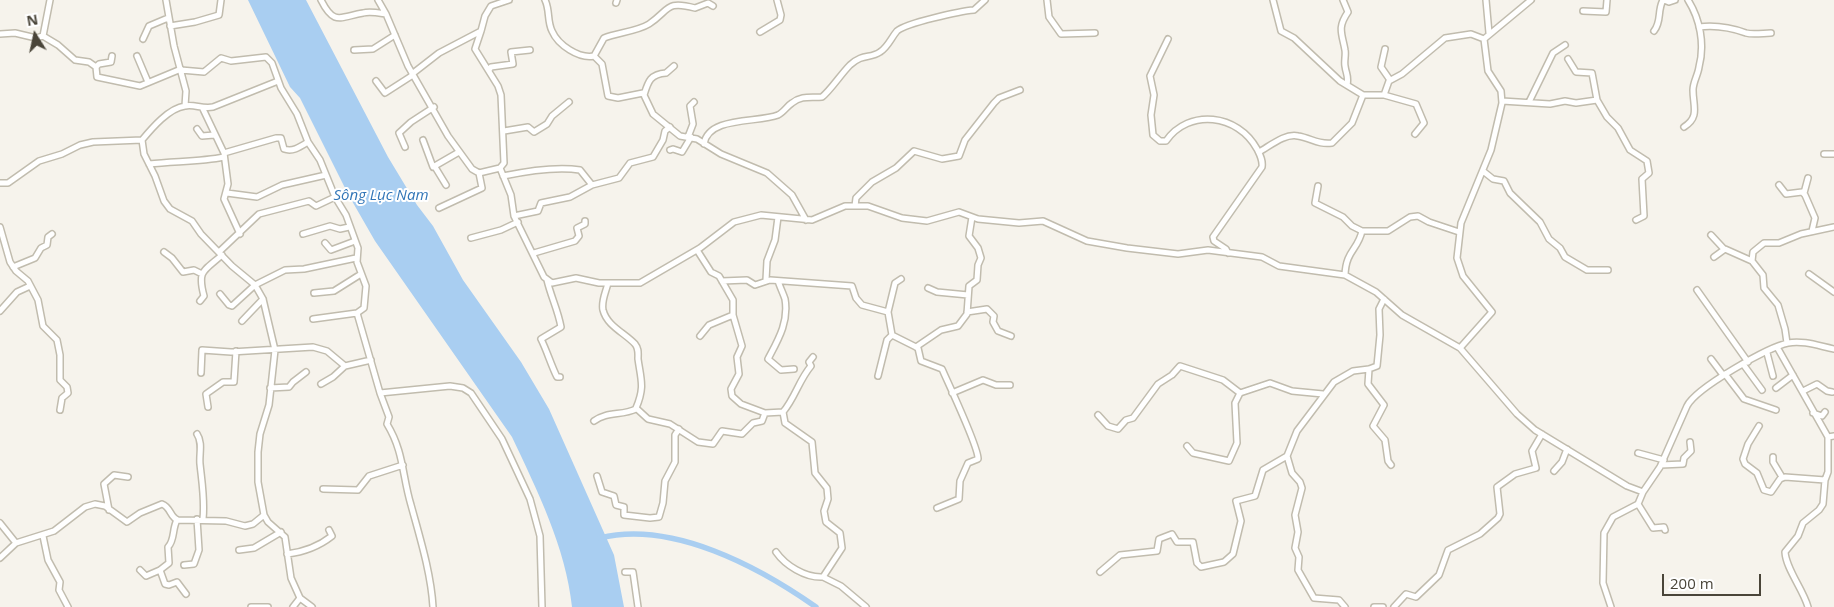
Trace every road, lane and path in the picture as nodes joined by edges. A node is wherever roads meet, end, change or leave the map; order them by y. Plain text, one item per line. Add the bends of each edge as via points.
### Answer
1 (50, 0) edge
2 (166, 0) edge
3 (221, 0) edge
4 (321, 0) edge
5 (378, 0) edge
6 (509, 0) edge
7 (545, 0) edge
8 (777, 0) edge
9 (984, 0) edge
10 (1047, 0) edge
11 (1273, 0) edge
12 (1343, 0) edge
13 (1486, 0) edge
14 (1531, 0) edge
15 (1606, 0) edge
16 (1663, 0) edge
17 (1675, 0) edge
18 (1688, 0) edge
19 (713, 6) dead end
20 (1582, 11) dead end
21 (386, 14) junction
22 (168, 18) junction
23 (170, 26) junction
24 (1699, 26) junction
25 (481, 31) junction
26 (760, 32) dead end
27 (1654, 32) dead end
28 (1095, 33) dead end
29 (1771, 33) dead end
30 (0, 34) edge
31 (1489, 34) junction
32 (395, 35) junction
33 (42, 36) junction
34 (143, 39) dead end
35 (1168, 39) dead end
36 (1484, 40) junction
37 (1564, 45) dead end
38 (1384, 49) dead end
39 (354, 50) dead end
40 (530, 50) dead end
41 (112, 56) dead end
42 (136, 56) dead end
43 (594, 56) junction
44 (1568, 59) dead end
45 (674, 66) dead end
46 (96, 67) junction
47 (181, 70) junction
48 (489, 70) junction
49 (413, 74) junction
50 (1390, 80) junction
51 (278, 81) junction
52 (376, 81) dead end
53 (148, 82) junction
54 (1347, 85) junction
55 (1020, 90) dead end
56 (644, 95) junction
57 (1363, 95) junction
58 (1384, 95) junction
59 (1597, 100) junction
60 (1502, 101) junction
61 (569, 102) dead end
62 (694, 102) dead end
63 (1529, 102) junction
64 (185, 106) junction
65 (434, 107) junction
66 (203, 109) junction
67 (670, 127) junction
68 (1684, 127) dead end
69 (197, 129) dead end
70 (504, 131) junction
71 (1414, 134) dead end
72 (214, 136) junction
73 (689, 137) junction
74 (142, 140) junction
75 (423, 140) dead end
76 (308, 142) junction
77 (704, 144) junction
78 (404, 147) dead end
79 (670, 150) dead end
80 (459, 152) junction
81 (1259, 152) junction
82 (1824, 154) dead end
83 (1834, 154) edge
84 (224, 155) junction
85 (149, 164) junction
86 (435, 167) junction
87 (500, 168) junction
88 (1484, 170) junction
89 (479, 173) junction
90 (326, 176) junction
91 (503, 176) junction
92 (1808, 178) dead end
93 (0, 184) edge
94 (446, 185) dead end
95 (592, 185) junction
96 (1778, 185) dead end
97 (1318, 186) dead end
98 (227, 193) junction
99 (1804, 193) junction
100 (335, 197) junction
101 (855, 206) junction
102 (439, 208) dead end
103 (514, 216) junction
104 (778, 217) junction
105 (972, 217) junction
106 (806, 220) junction
107 (1636, 220) dead end
108 (584, 221) dead end
109 (518, 222) junction
110 (0, 227) edge
111 (349, 227) junction
112 (1834, 227) edge
113 (1362, 231) junction
114 (1459, 232) junction
115 (1812, 232) junction
116 (52, 234) dead end
117 (240, 234) junction
118 (303, 234) dead end
119 (1711, 235) dead end
120 (471, 238) dead end
121 (355, 241) junction
122 (325, 243) dead end
123 (1724, 249) junction
124 (697, 250) junction
125 (164, 252) dead end
126 (221, 253) junction
127 (534, 253) junction
128 (1228, 253) junction
129 (1714, 257) dead end
130 (356, 258) junction
131 (1752, 261) junction
132 (13, 267) junction
133 (1608, 270) dead end
134 (202, 274) junction
135 (361, 274) junction
136 (1809, 274) dead end
137 (1345, 275) junction
138 (901, 279) dead end
139 (547, 280) junction
140 (766, 280) junction
141 (722, 281) junction
142 (778, 281) junction
143 (608, 283) junction
144 (30, 286) junction
145 (254, 286) junction
146 (928, 288) dead end
147 (1697, 290) dead end
148 (1834, 292) edge
149 (314, 293) dead end
150 (220, 294) dead end
151 (968, 295) junction
152 (263, 299) junction
153 (1384, 299) junction
154 (200, 301) dead end
155 (0, 311) edge
156 (888, 312) junction
157 (967, 312) junction
158 (357, 314) junction
159 (733, 315) junction
160 (313, 319) dead end
161 (242, 321) dead end
162 (892, 335) junction
163 (700, 336) dead end
164 (1011, 336) dead end
165 (1787, 343) junction
166 (916, 347) junction
167 (1777, 347) junction
168 (1460, 348) junction
169 (1834, 349) edge
170 (275, 350) junction
171 (236, 351) junction
172 (1767, 353) junction
173 (813, 357) dead end
174 (1711, 359) dead end
175 (371, 360) junction
176 (1745, 363) junction
177 (345, 366) junction
178 (794, 369) dead end
179 (1369, 370) junction
180 (306, 372) dead end
181 (201, 373) dead end
182 (1724, 374) junction
183 (878, 376) dead end
184 (1773, 376) dead end
185 (1794, 376) junction
186 (560, 377) dead end
187 (321, 384) dead end
188 (1010, 385) dead end
189 (270, 388) junction
190 (1776, 388) dead end
191 (1762, 390) dead end
192 (1803, 391) junction
193 (952, 392) junction
194 (1832, 392) dead end
195 (380, 393) junction
196 (1240, 393) junction
197 (1323, 394) junction
198 (208, 407) dead end
199 (636, 409) junction
200 (60, 410) dead end
201 (1776, 410) dead end
202 (783, 412) junction
203 (1825, 412) dead end
204 (765, 413) junction
205 (1813, 413) junction
206 (1098, 415) dead end
207 (594, 421) dead end
208 (1758, 426) dead end
209 (679, 429) junction
210 (198, 434) dead end
211 (1542, 434) junction
212 (1831, 437) edge
213 (1690, 442) dead end
214 (1187, 446) dead end
215 (1567, 449) junction
216 (1638, 453) dead end
217 (1287, 456) junction
218 (1773, 457) dead end
219 (1662, 462) junction
220 (403, 465) junction
221 (1391, 465) dead end
222 (1828, 470) junction
223 (1554, 471) dead end
224 (1834, 473) edge
225 (596, 476) dead end
226 (128, 477) dead end
227 (1782, 478) junction
228 (1825, 480) junction
229 (323, 489) dead end
230 (1643, 492) junction
231 (1638, 504) junction
232 (937, 508) dead end
233 (109, 510) junction
234 (264, 515) junction
235 (200, 519) junction
236 (177, 520) junction
237 (0, 523) edge
238 (329, 530) dead end
239 (1665, 530) dead end
240 (281, 532) junction
241 (43, 536) junction
242 (16, 543) junction
243 (238, 550) dead end
244 (776, 552) dead end
245 (287, 554) junction
246 (0, 558) edge
247 (184, 565) dead end
248 (140, 570) dead end
249 (160, 570) junction
250 (625, 572) dead end
251 (1100, 572) dead end
252 (823, 577) junction
253 (186, 594) dead end
254 (300, 598) junction
255 (68, 607) edge
256 (251, 607) edge
257 (268, 607) edge
258 (294, 607) edge
259 (312, 607) edge
260 (433, 607) edge
261 (542, 607) edge
262 (638, 607) edge
263 (866, 607) edge
264 (1346, 607) edge
265 (1374, 607) edge
266 (1383, 607) edge
267 (1394, 607) edge
268 (1611, 607) edge
269 (1808, 607) edge

1 - 33 street
2 - 22 street
3 - 23 street via 219,14
4 - 21 street via 337,18 364,12
5 - 21 street
6 - 25 street via 491,6
7 - 43 street via 553,34 580,56
8 - 26 street via 782,16 780,20
9 - 77 street via 974,10 933,17 900,29 880,52 860,57 848,67 822,97 800,98 778,115 739,121 711,130
10 - 28 street via 1049,17 1060,34
11 - 54 street via 1281,31 1294,38
12 - 54 street via 1348,12 1343,18 1340,36 1345,50 1344,65 1349,74
13 - 31 street
14 - 31 street
15 - 20 street via 1606,12
16 - 17 street
16 - 27 street via 1660,21
18 - 24 street
19 - 43 street via 708,3 695,8 674,2 647,25 604,38
21 - 32 street
22 - 23 street
22 - 34 street via 149,26
23 - 47 street
24 - 29 street via 1717,25 1746,33
24 - 68 street via 1700,60 1693,88 1695,113 1692,122
25 - 48 street via 475,49
25 - 49 street via 443,51
30 - 33 street
31 - 36 street
32 - 39 street via 373,49
32 - 49 street
33 - 46 street via 75,60 89,62
35 - 81 street via 1150,76 1154,95 1153,135 1164,141 1184,124 1215,118 1238,126
36 - 50 street via 1471,34 1445,38 1402,74
36 - 60 street via 1489,73 1501,91
37 - 63 street via 1553,53
38 - 50 street via 1381,67
40 - 48 street via 511,52 513,64 491,66
41 - 46 street via 111,62
42 - 53 street
43 - 56 street via 602,64 608,96
44 - 59 street via 1576,72 1593,74
45 - 56 street via 648,80
46 - 53 street via 97,77 140,86
47 - 51 street via 204,72 220,58 230,62 266,57 272,63
47 - 53 street
47 - 64 street via 186,91
48 - 70 street via 500,90
49 - 52 street via 385,93
49 - 65 street
50 - 58 street
51 - 66 street
51 - 76 street via 304,126
54 - 57 street
55 - 101 street via 996,100 965,140 959,156 942,159 913,152 896,168 872,182 856,198
56 - 67 street via 654,116
57 - 58 street
57 - 81 street via 1352,123 1332,143 1317,143 1292,136
58 - 71 street via 1417,106 1424,123
59 - 63 street via 1550,104
59 - 107 street via 1630,150 1647,161 1649,173 1642,181 1644,216
60 - 63 street
60 - 88 street via 1496,134
61 - 70 street via 534,132 528,127
62 - 73 street via 690,106 693,124
64 - 66 street
64 - 74 street via 158,121
65 - 78 street via 399,133
65 - 80 street
66 - 72 street
67 - 73 street via 680,136
67 - 95 street via 653,158 630,163 620,177
69 - 72 street via 202,136
70 - 87 street via 504,163
72 - 84 street
73 - 77 street
73 - 79 street via 682,152
74 - 85 street
74 - 93 street via 85,144 39,161 8,183
75 - 86 street via 431,165
76 - 84 street via 300,148 288,150 284,149 280,138 276,138
76 - 90 street
77 - 106 street via 767,173 792,195
80 - 86 street
80 - 89 street
81 - 128 street via 1262,167 1213,237
82 - 83 street
84 - 85 street via 205,161 194,159
84 - 98 street
85 - 126 street via 170,209 192,221
86 - 94 street
87 - 89 street
87 - 91 street
88 - 114 street
88 - 133 street via 1493,179 1504,181 1510,193 1540,222 1549,240 1560,248 1565,257 1587,270
89 - 102 street via 484,184 482,188
90 - 98 street via 282,185 257,196
90 - 100 street
91 - 95 street via 552,167 578,170
91 - 103 street via 511,195
92 - 99 street
95 - 103 street via 570,197 541,203 538,210
96 - 99 street via 1786,194
97 - 113 street via 1315,203
98 - 117 street via 224,199 226,206
99 - 115 street via 1815,218
100 - 111 street
100 - 117 street via 316,206 309,201 259,214
101 - 105 street via 868,206 902,218 927,221 959,212
101 - 106 street via 841,206 816,219
103 - 109 street
104 - 106 street
104 - 124 street via 758,215 734,222
104 - 140 street
105 - 128 street via 1019,223 1042,221 1087,241 1127,248 1178,254 1208,250
105 - 151 street via 969,236 981,258 978,280 969,285
108 - 127 street via 584,225 578,228 579,236 575,241
109 - 120 street
109 - 127 street
110 - 132 street via 5,251
111 - 118 street via 330,226
111 - 121 street
112 - 115 street
113 - 114 street via 1388,231 1410,217 1418,216
113 - 137 street via 1347,260
114 - 168 street via 1458,268 1492,312
115 - 131 street via 1779,243 1759,245 1753,252
116 - 132 street via 36,257
117 - 126 street
119 - 123 street
121 - 122 street via 330,250
121 - 130 street
123 - 129 street
123 - 131 street
124 - 141 street via 711,272 720,276
124 - 143 street via 640,283
125 - 134 street via 183,272 194,270
126 - 134 street
126 - 145 street
127 - 139 street
128 - 137 street via 1262,257 1279,266
130 - 135 street
130 - 145 street via 285,270
131 - 165 street via 1763,275 1764,288 1778,305
132 - 144 street via 25,276
134 - 154 street via 200,280 204,296
135 - 149 street via 334,290
135 - 158 street via 366,290 365,303
136 - 148 street
137 - 153 street
138 - 156 street via 895,283
139 - 143 street via 558,283 581,278
139 - 186 street via 561,327 541,339 553,370
140 - 141 street via 755,284 747,280
140 - 142 street
141 - 159 street via 733,300
142 - 156 street via 852,286 862,305
142 - 178 street via 785,300 785,320 768,359 780,369
143 - 199 street via 604,298 605,314 614,328 632,340 638,349 643,382
144 - 155 street via 17,292
144 - 200 street via 39,304 43,326 57,340 59,347 60,380 68,393 62,398
145 - 150 street via 232,306
145 - 152 street
146 - 151 street
147 - 176 street
151 - 157 street
152 - 161 street
152 - 170 street
153 - 168 street via 1402,315
153 - 179 street via 1379,309 1377,366
156 - 162 street
157 - 164 street via 989,309 998,331
157 - 166 street via 957,327 941,330
158 - 160 street
158 - 175 street
159 - 163 street via 709,325
159 - 204 street via 742,346 737,357 739,373 731,393 741,404
162 - 166 street
162 - 183 street via 887,340
165 - 167 street
165 - 169 street
166 - 193 street via 920,360 941,368
167 - 172 street
167 - 185 street
168 - 211 street via 1520,418
170 - 171 street
170 - 177 street via 321,348
170 - 189 street
171 - 181 street via 202,350
171 - 198 street via 234,382 223,382 206,394
172 - 176 street
172 - 184 street
173 - 202 street via 809,362 811,366
174 - 182 street
175 - 177 street
175 - 195 street
176 - 182 street
176 - 191 street
177 - 187 street
179 - 197 street via 1349,372
179 - 221 street via 1368,384 1384,405 1373,426 1385,440
180 - 189 street via 289,387
182 - 201 street via 1744,399
182 - 219 street via 1689,402
185 - 190 street
185 - 192 street
188 - 193 street via 996,385 983,380
189 - 234 street via 258,452 258,482
192 - 194 street via 1817,384
192 - 205 street
193 - 232 street via 979,458 968,463 959,484 959,499
195 - 220 street via 389,418 387,424 398,444
195 - 261 street via 450,386 471,393 502,438 530,499 540,536 544,587
196 - 197 street via 1270,383 1292,391
196 - 206 street via 1223,380 1180,366 1159,383 1132,419 1126,420 1118,429 1108,426
196 - 214 street via 1235,408 1236,443 1229,461 1193,453
197 - 217 street via 1297,431
199 - 207 street via 626,414 608,414
199 - 209 street via 648,419
202 - 204 street
202 - 252 street via 786,423 812,442 815,473 827,488 826,522 840,533 842,548
203 - 205 street via 1822,416
204 - 209 street via 762,421 753,423 742,434 722,431 713,444 698,442
205 - 212 street
208 - 227 street via 1748,444 1744,462 1757,473 1766,491 1773,491
209 - 225 street via 675,435 675,462 665,481 658,517 624,515 624,507 616,504 614,496 602,492
210 - 235 street via 204,489
211 - 215 street
211 - 267 street via 1532,451 1536,468 1515,474 1497,487 1498,518 1480,534 1448,550 1438,576 1416,598 1406,594
212 - 222 street
213 - 219 street via 1691,451 1683,464
215 - 223 street
215 - 230 street
216 - 219 street
217 - 251 street via 1265,468 1255,496 1236,501 1240,528 1233,554 1226,561 1198,565 1193,542 1177,542 1172,534 1159,539 1157,551 1120,555
217 - 264 street via 1292,473 1302,488 1295,515 1298,570 1314,598 1339,600
218 - 227 street
219 - 230 street
220 - 229 street via 371,475 358,490
220 - 260 street
222 - 224 street
222 - 228 street
226 - 233 street via 114,475 104,484
227 - 228 street
228 - 269 street via 1821,507 1803,523 1798,536 1785,552 1787,564
230 - 231 street
231 - 239 street via 1651,526 1664,527
231 - 268 street via 1613,517 1604,533 1603,583
233 - 236 street via 130,522 140,513 162,504
233 - 241 street via 102,504 91,505 59,529
234 - 235 street via 245,526
234 - 240 street
235 - 236 street
235 - 247 street via 197,557 194,564
236 - 249 street via 168,547 169,562
237 - 242 street
238 - 245 street via 332,536 322,543 304,552
240 - 243 street via 254,548
240 - 245 street via 286,538
241 - 242 street
241 - 255 street via 48,560
242 - 246 street
244 - 252 street via 782,562 806,574
245 - 254 street via 291,578
248 - 249 street via 146,576
249 - 253 street via 165,584 169,586 177,582
250 - 262 street via 634,572
252 - 263 street via 841,586
254 - 258 street
254 - 259 street
256 - 257 street
265 - 266 street

